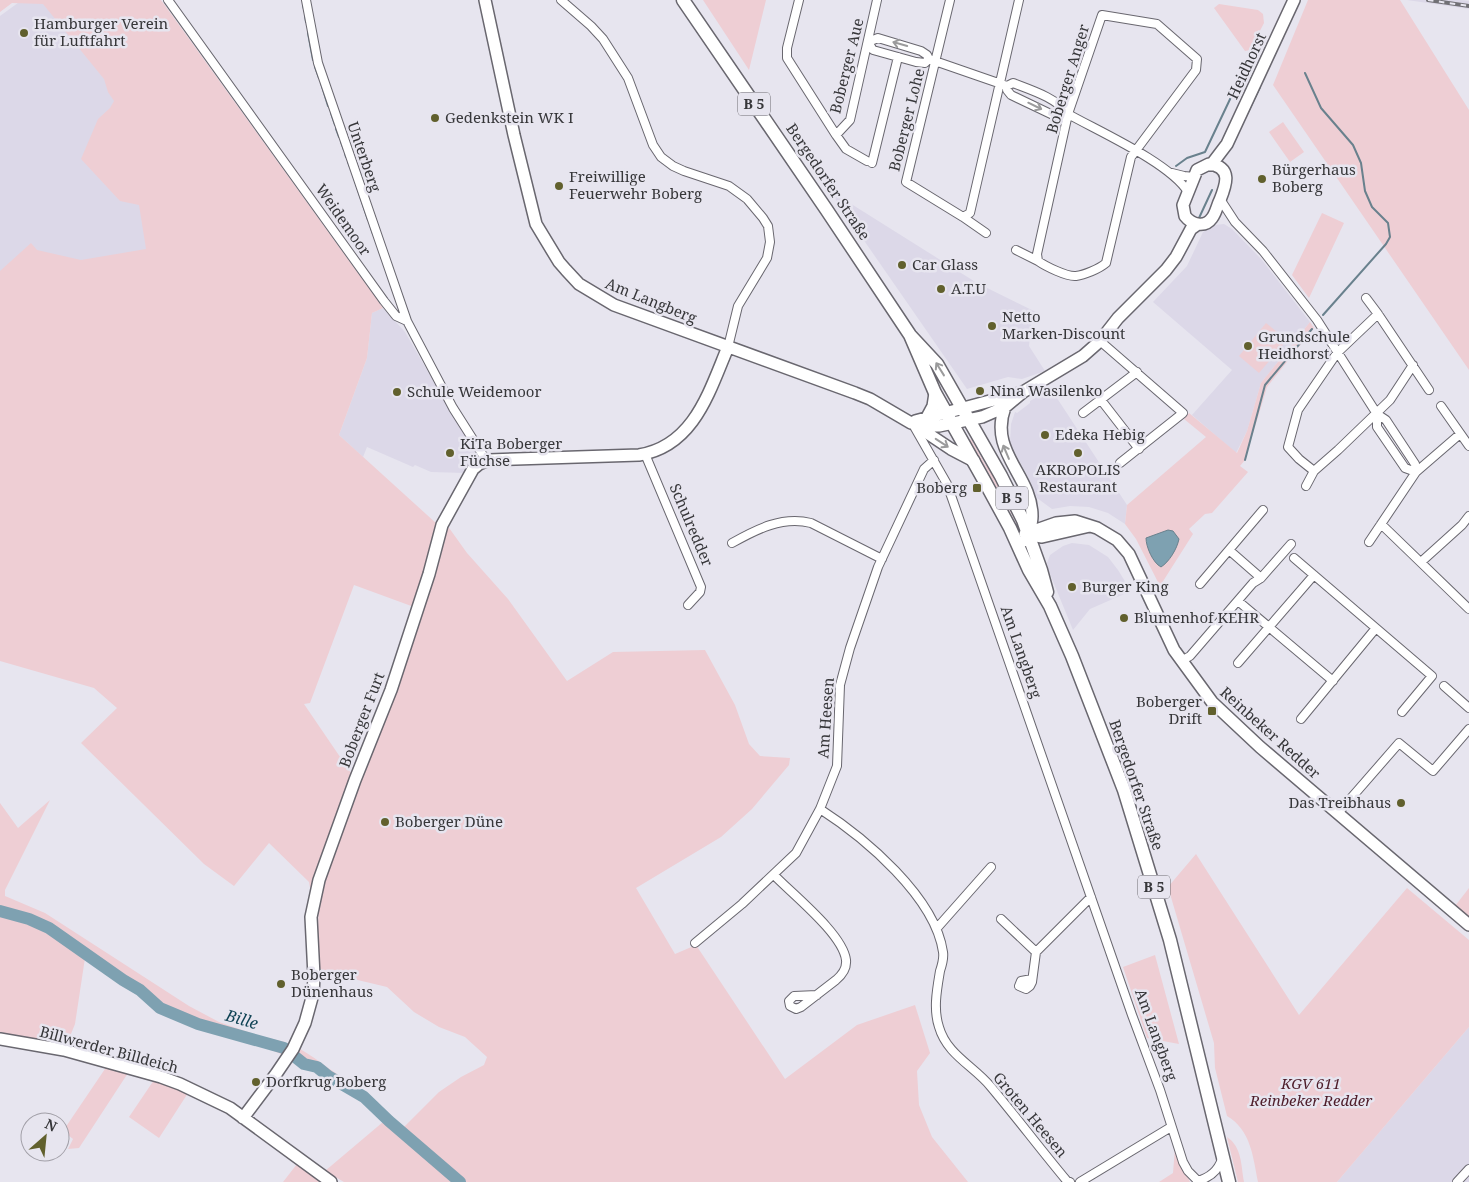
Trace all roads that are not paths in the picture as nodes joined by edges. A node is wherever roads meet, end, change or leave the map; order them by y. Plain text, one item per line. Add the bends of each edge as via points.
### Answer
1 (168, 0) edge
2 (306, 0) edge
3 (485, 0) edge
4 (561, 0) edge
5 (683, 0) edge
6 (799, 0) edge
7 (877, 0) edge
8 (950, 0) edge
9 (1020, 0) edge
10 (1294, 0) edge
11 (868, 42) junction
12 (898, 57) junction
13 (933, 60) junction
14 (1004, 85) junction
15 (1068, 114) junction
16 (836, 135) junction
17 (1227, 144) junction
18 (1135, 150) junction
19 (1212, 164) junction
20 (1168, 171) junction
21 (1223, 171) junction
22 (1194, 177) junction
23 (1188, 192) junction
24 (1220, 199) junction
25 (1185, 216) junction
26 (963, 217) junction
27 (1213, 217) junction
28 (1235, 222) junction
29 (1198, 224) junction
30 (986, 233) dead end
31 (1182, 244) junction
32 (1016, 250) dead end
33 (1038, 261) junction
34 (1366, 298) dead end
35 (1378, 314) junction
36 (407, 321) junction
37 (910, 335) junction
38 (1100, 341) junction
39 (728, 347) junction
40 (1337, 353) junction
41 (1413, 364) junction
42 (1136, 372) junction
43 (1429, 390) dead end
44 (1023, 392) junction
45 (935, 393) junction
46 (1102, 400) junction
47 (1440, 406) dead end
48 (1004, 407) junction
49 (1083, 413) dead end
50 (966, 414) junction
51 (1377, 414) junction
52 (926, 418) junction
53 (949, 418) junction
54 (911, 423) junction
55 (1460, 434) junction
56 (1469, 446) edge
57 (1139, 448) junction
58 (645, 454) junction
59 (486, 460) junction
60 (934, 460) junction
61 (974, 461) junction
62 (1120, 463) dead end
63 (1314, 471) junction
64 (1416, 472) junction
65 (1306, 486) dead end
66 (1263, 510) dead end
67 (1469, 516) edge
68 (1381, 524) junction
69 (1010, 528) junction
70 (1028, 535) junction
71 (1369, 542) dead end
72 (732, 543) dead end
73 (1291, 544) dead end
74 (1020, 549) junction
75 (1229, 550) junction
76 (1294, 558) dead end
77 (882, 559) junction
78 (1421, 562) junction
79 (1314, 575) junction
80 (1261, 578) junction
81 (1200, 584) dead end
82 (1238, 601) junction
83 (688, 605) dead end
84 (1050, 606) junction
85 (1469, 609) edge
86 (1269, 627) junction
87 (1376, 628) junction
88 (1181, 661) junction
89 (1238, 663) dead end
90 (1333, 681) junction
91 (1444, 686) dead end
92 (1469, 708) edge
93 (1402, 712) dead end
94 (1301, 719) dead end
95 (1469, 729) edge
96 (820, 809) junction
97 (1338, 814) junction
98 (990, 867) dead end
99 (774, 875) junction
100 (1091, 897) junction
101 (1001, 919) dead end
102 (1469, 925) edge
103 (937, 928) junction
104 (695, 943) dead end
105 (1036, 952) junction
106 (1032, 979) dead end
107 (817, 995) dead end
108 (0, 1038) edge
109 (243, 1118) junction
110 (1171, 1127) junction
111 (1222, 1154) junction
112 (1469, 1169) edge
113 (1198, 1181) edge
114 (332, 1182) edge
115 (1070, 1182) edge
116 (1080, 1182) edge
117 (1229, 1182) edge
118 (1457, 1182) edge

1 - 36 street, Weidemoor via 384,302 396,316
2 - 36 street, Unterberg via 318,63
3 - 39 street, Am Langberg via 536,224 559,262 580,284 614,305
4 - 39 street via 603,39 628,78 653,145 661,156 684,171 729,186 748,199 768,226 768,258 738,306
5 - 37 main road, Bergedorfer Straße / B 5
6 - 16 street, Boberger Aue via 787,58
7 - 11 street, Boberger Aue
8 - 13 street, Boberger Lohe
9 - 14 street
10 - 17 street, Heidhorst
11 - 12 street via 873,50
13 -> 11 street via 920,50 878,38
11 - 16 street, Boberger Aue via 850,120
12 - 13 street via 925,63
12 - 16 street, Boberger Aue via 869,162 846,149
13 - 14 street
13 - 26 street, Boberger Lohe via 906,182
14 - 15 street via 1013,83 1030,90 1063,107
14 -> 15 street via 1011,95 1055,116
14 - 26 street via 970,213
15 - 18 street
15 - 18 street, Boberger Anger via 1102,15 1157,24 1197,59 1196,70
15 - 33 street, Boberger Anger
17 - 19 street, Heidhorst
17 - 21 street, Heidhorst
18 - 20 street
18 - 33 street, Boberger Anger via 1106,264 1076,276
19 - 21 street
19 - 22 street, Heidhorst via 1200,167
20 - 22 street
20 - 23 street
21 - 24 street, Heidhorst via 1226,182
22 - 23 street
23 - 25 street via 1183,205
24 - 27 street, Heidhorst
24 - 28 street
25 - 29 street
25 - 31 street
26 - 30 street, Boberger Lohe
27 - 28 street via 1225,216
27 - 29 street via 1207,223
28 - 40 street via 1263,251
29 - 31 street
31 - 38 street via 1166,270
32 - 33 street, Boberger Anger
34 - 35 street
35 - 40 street
35 - 41 street
36 - 59 street, Weidemoor via 453,408
37 - 45 main road, Bergedorfer Straße / B 5
50 -> 37 main road, Bergedorfer Straße / B 5 via 937,364
38 - 42 street
38 - 44 street via 1083,356
39 - 54 street, Am Langberg via 855,393
39 - 58 street via 694,420 671,443
40 - 51 street
40 - 63 street via 1298,410 1288,447
41 - 43 street
41 - 51 street
42 - 46 street
42 - 57 street via 1184,413
44 - 48 street
44 - 50 street
45 - 52 street
45 - 53 main road, Bergedorfer Straße / B 5
46 - 49 street
46 - 57 street
47 - 55 street
48 - 50 street via 982,417
70 -> 48 street via 1032,517 1028,497 1002,442
50 - 53 street
50 - 70 main road, Bergedorfer Straße / B 5 via 1001,476
51 - 63 street
51 - 64 street via 1377,427 1406,468
52 - 53 street
52 - 54 street
53 - 54 street, Am Langberg via 939,426
53 - 61 main road, Bergedorfer Straße / B 5
54 - 60 street, Am Langberg
54 -> 61 street
55 - 56 street
55 - 64 street
57 - 62 street
58 - 59 street
58 - 83 street, Schulredder via 701,587
59 - 109 street, Boberger Furt via 473,469 442,525 391,690 319,880 311,917 314,976 311,1005 305,1023 290,1053
60 - 77 street, Am Heesen via 924,469
60 - 100 street, Am Langberg via 957,512
61 - 69 main road, Bergedorfer Straße / B 5
63 - 65 street
64 - 68 street
66 - 75 street
67 - 78 street
68 - 71 street
68 - 78 street
69 - 70 street, Reinbeker Redder
69 - 74 main road, Bergedorfer Straße / B 5
70 - 74 street
70 - 84 main road, Bergedorfer Straße / B 5
70 - 88 street, Reinbeker Redder via 1042,538 1089,526 1117,540 1125,548
72 - 77 street via 782,521 799,520 812,522
73 - 80 street
74 - 84 main road, Bergedorfer Straße / B 5
75 - 80 street
75 - 81 street
76 - 79 street
77 - 96 street, Am Heesen via 842,676 837,766
78 - 85 street
79 - 86 street
79 - 87 street
80 - 82 street
82 - 86 street
82 - 88 street via 1190,656
84 - 111 main road, Bergedorfer Straße / B 5 via 1124,790 1140,840 1170,940
86 - 89 street
86 - 90 street
87 - 90 street
87 - 93 street via 1432,676
88 - 97 street, Reinbeker Redder via 1220,711
90 - 94 street
91 - 92 street
95 - 97 street via 1433,771 1400,743
96 - 99 street, Am Heesen via 796,853
96 - 103 street, Groten Heesen via 880,855 902,878
97 - 102 street, Reinbeker Redder
98 - 103 street
99 - 104 street, Am Heesen
99 - 107 street via 808,906 838,943 846,959 840,977
100 - 105 street
100 - 110 street, Am Langberg
101 - 105 street
103 - 115 street, Groten Heesen via 944,954 936,996 939,1028 950,1049 990,1085
105 - 106 street
108 - 109 street, Billwerder Billdeich via 64,1050 161,1077 213,1099
109 - 114 street, Billwerder Billdeich
110 - 113 street, Am Langberg via 1183,1162
110 - 116 street
111 - 113 street, Am Langberg via 1220,1164 1212,1174
111 - 117 main road, Bergedorfer Straße / B 5
112 - 118 street

